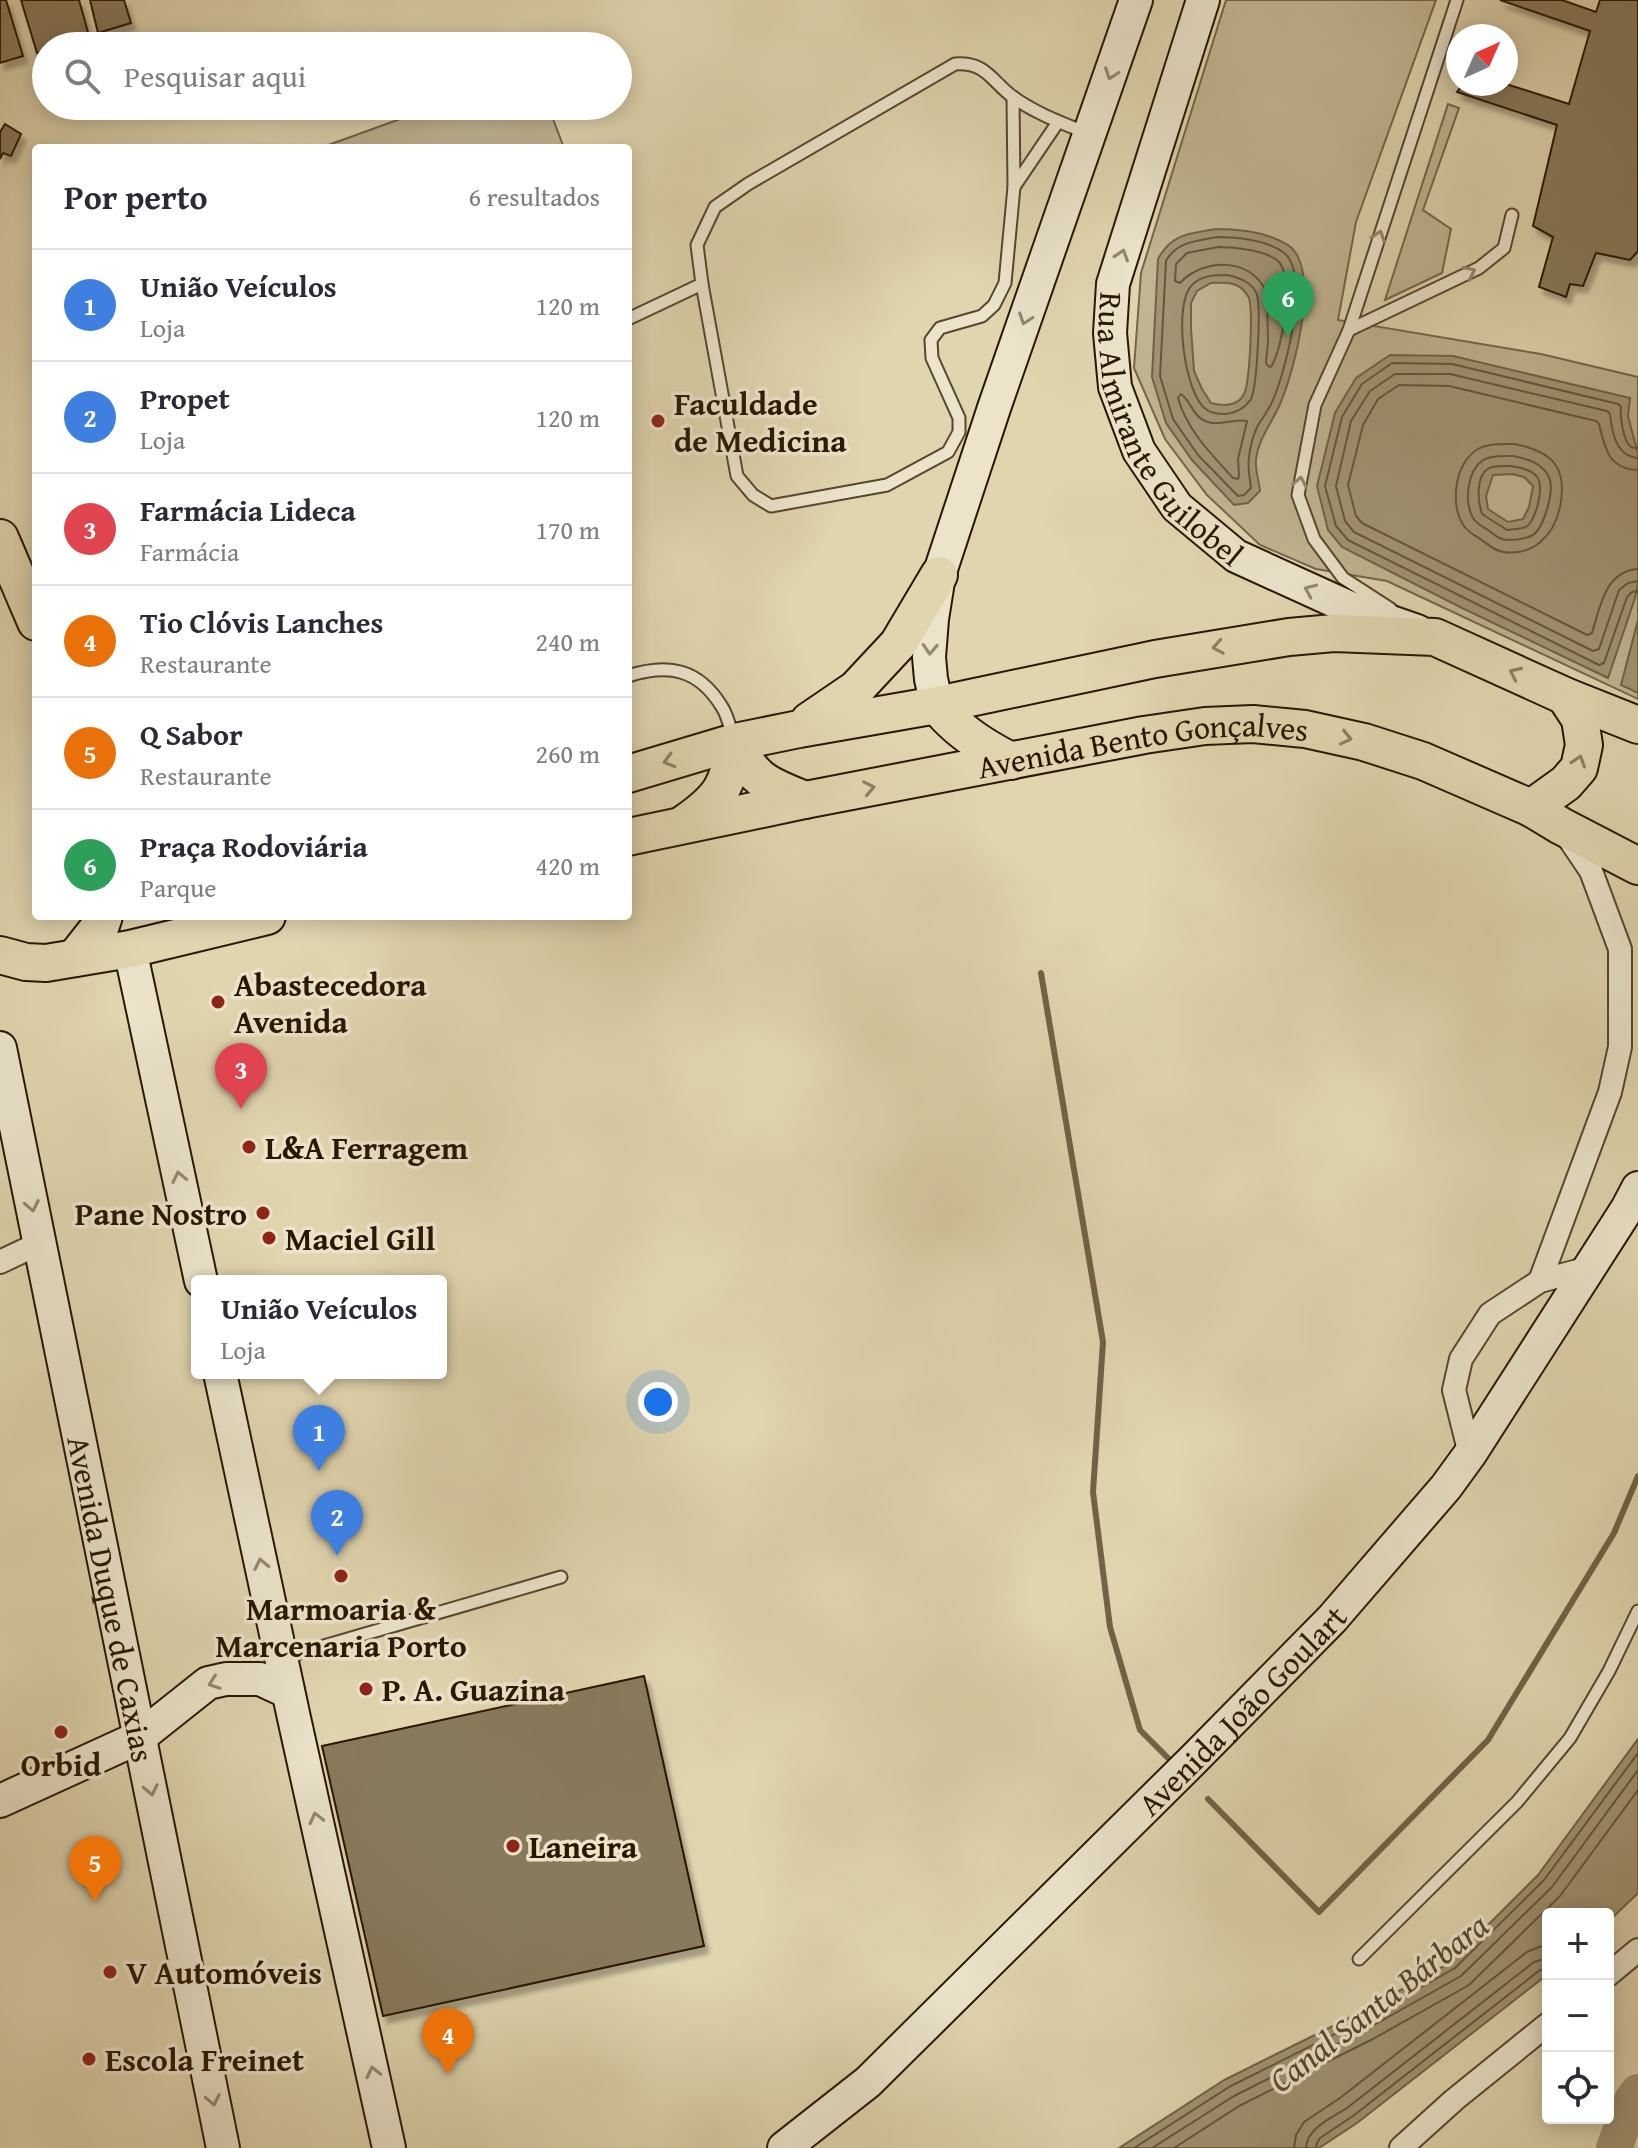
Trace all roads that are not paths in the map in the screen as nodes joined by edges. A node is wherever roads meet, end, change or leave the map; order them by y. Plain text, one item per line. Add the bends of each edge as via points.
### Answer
1 (1136, 0) edge
2 (1203, 0) edge
3 (1457, 0) edge
4 (1013, 97) junction
5 (1058, 122) junction
6 (1090, 134) junction
7 (1014, 187) junction
8 (1512, 215) dead end
9 (702, 284) junction
10 (632, 317) edge
11 (1349, 330) junction
12 (0, 538) edge
13 (939, 575) junction
14 (32, 600) edge
15 (1435, 637) junction
16 (632, 675) edge
17 (1565, 696) junction
18 (937, 705) junction
19 (1638, 725) edge
20 (799, 729) junction
21 (735, 742) junction
22 (1011, 761) junction
23 (632, 773) edge
24 (805, 800) junction
25 (1546, 817) junction
26 (680, 827) junction
27 (632, 836) edge
28 (1631, 868) edge
29 (103, 920) edge
30 (232, 920) edge
31 (126, 932) edge
32 (0, 955) edge
33 (75, 958) junction
34 (0, 1048) edge
35 (1638, 1177) edge
36 (1633, 1199) edge
37 (40, 1243) junction
38 (0, 1262) edge
39 (1589, 1268) junction
40 (200, 1275) edge
41 (1540, 1281) junction
42 (221, 1379) edge
43 (1470, 1454) junction
44 (561, 1577) dead end
45 (1638, 1611) edge
46 (281, 1658) junction
47 (288, 1692) junction
48 (140, 1737) junction
49 (0, 1801) edge
50 (1638, 1950) edge
51 (1359, 1959) dead end
52 (1614, 1970) edge
53 (1542, 2029) edge
54 (386, 2133) edge
55 (223, 2148) edge
56 (370, 2148) edge
57 (784, 2148) edge
58 (1401, 2148) edge

1 -> 6 main road
15 -> 2 main road, Rua Almirante Guilobel via 1348,607 1236,556 1177,507 1139,451 1115,387 1113,284
11 -> 3 lane
4 - 5 lane
4 - 7 lane
4 - 9 lane via 984,70 970,63 955,64 748,184 715,207 697,245
5 - 6 lane
5 - 7 lane
6 -> 13 main road
7 - 9 lane via 1005,283 994,305 982,316 940,328 931,340 932,358 959,418 959,432 948,452 887,485 771,506 753,495 737,476
11 -> 8 lane via 1479,268 1504,248
9 - 10 lane
15 -> 11 lane via 1343,578 1314,539 1298,495 1315,405
12 - 14 main road
13 -> 18 main road via 929,657
13 - 20 main road via 898,644 856,689
17 -> 15 main road
15 -> 18 main road via 1289,637
16 - 21 lane via 680,670 703,682 723,709
17 - 19 main road
25 -> 17 main road via 1579,768 1584,745 1580,719
18 - 20 main road
18 - 22 main road via 963,731
20 - 21 main road
21 -> 23 main road
21 - 24 main road via 759,779
21 - 26 main road via 724,787 708,807
24 -> 22 main road, Avenida Bento Gonçalves
22 -> 25 main road, Avenida Bento Gonçalves via 1189,728 1253,724 1305,729 1423,761
24 - 26 main road, Avenida Bento Gonçalves
25 - 28 main road, Avenida Bento Gonçalves
25 - 41 street via 1591,871 1620,949 1620,1047 1610,1092
26 - 27 main road, Avenida Bento Gonçalves
29 - 33 main road
30 - 31 main road
31 - 33 main road
40 -> 31 main road
32 - 33 main road via 46,963
34 -> 37 main road, Avenida Duque de Caxias
35 - 36 main road, Avenida João Goulart
36 - 39 main road, Avenida João Goulart
37 - 38 street
37 - 48 main road, Avenida Duque de Caxias
39 - 41 street
39 - 43 main road, Avenida João Goulart
41 - 43 street via 1490,1314 1461,1359 1454,1390
46 -> 42 main road
43 - 57 main road, Avenida João Goulart via 1332,1619 1194,1759 868,2082
44 - 46 lane
45 - 51 lane via 1570,1738 1517,1802
46 - 47 main road
47 -> 48 main road via 260,1679 208,1683
54 -> 47 main road
48 - 49 main road
48 -> 55 main road, Avenida Duque de Caxias
50 - 52 street
53 - 58 street
54 - 56 main road

